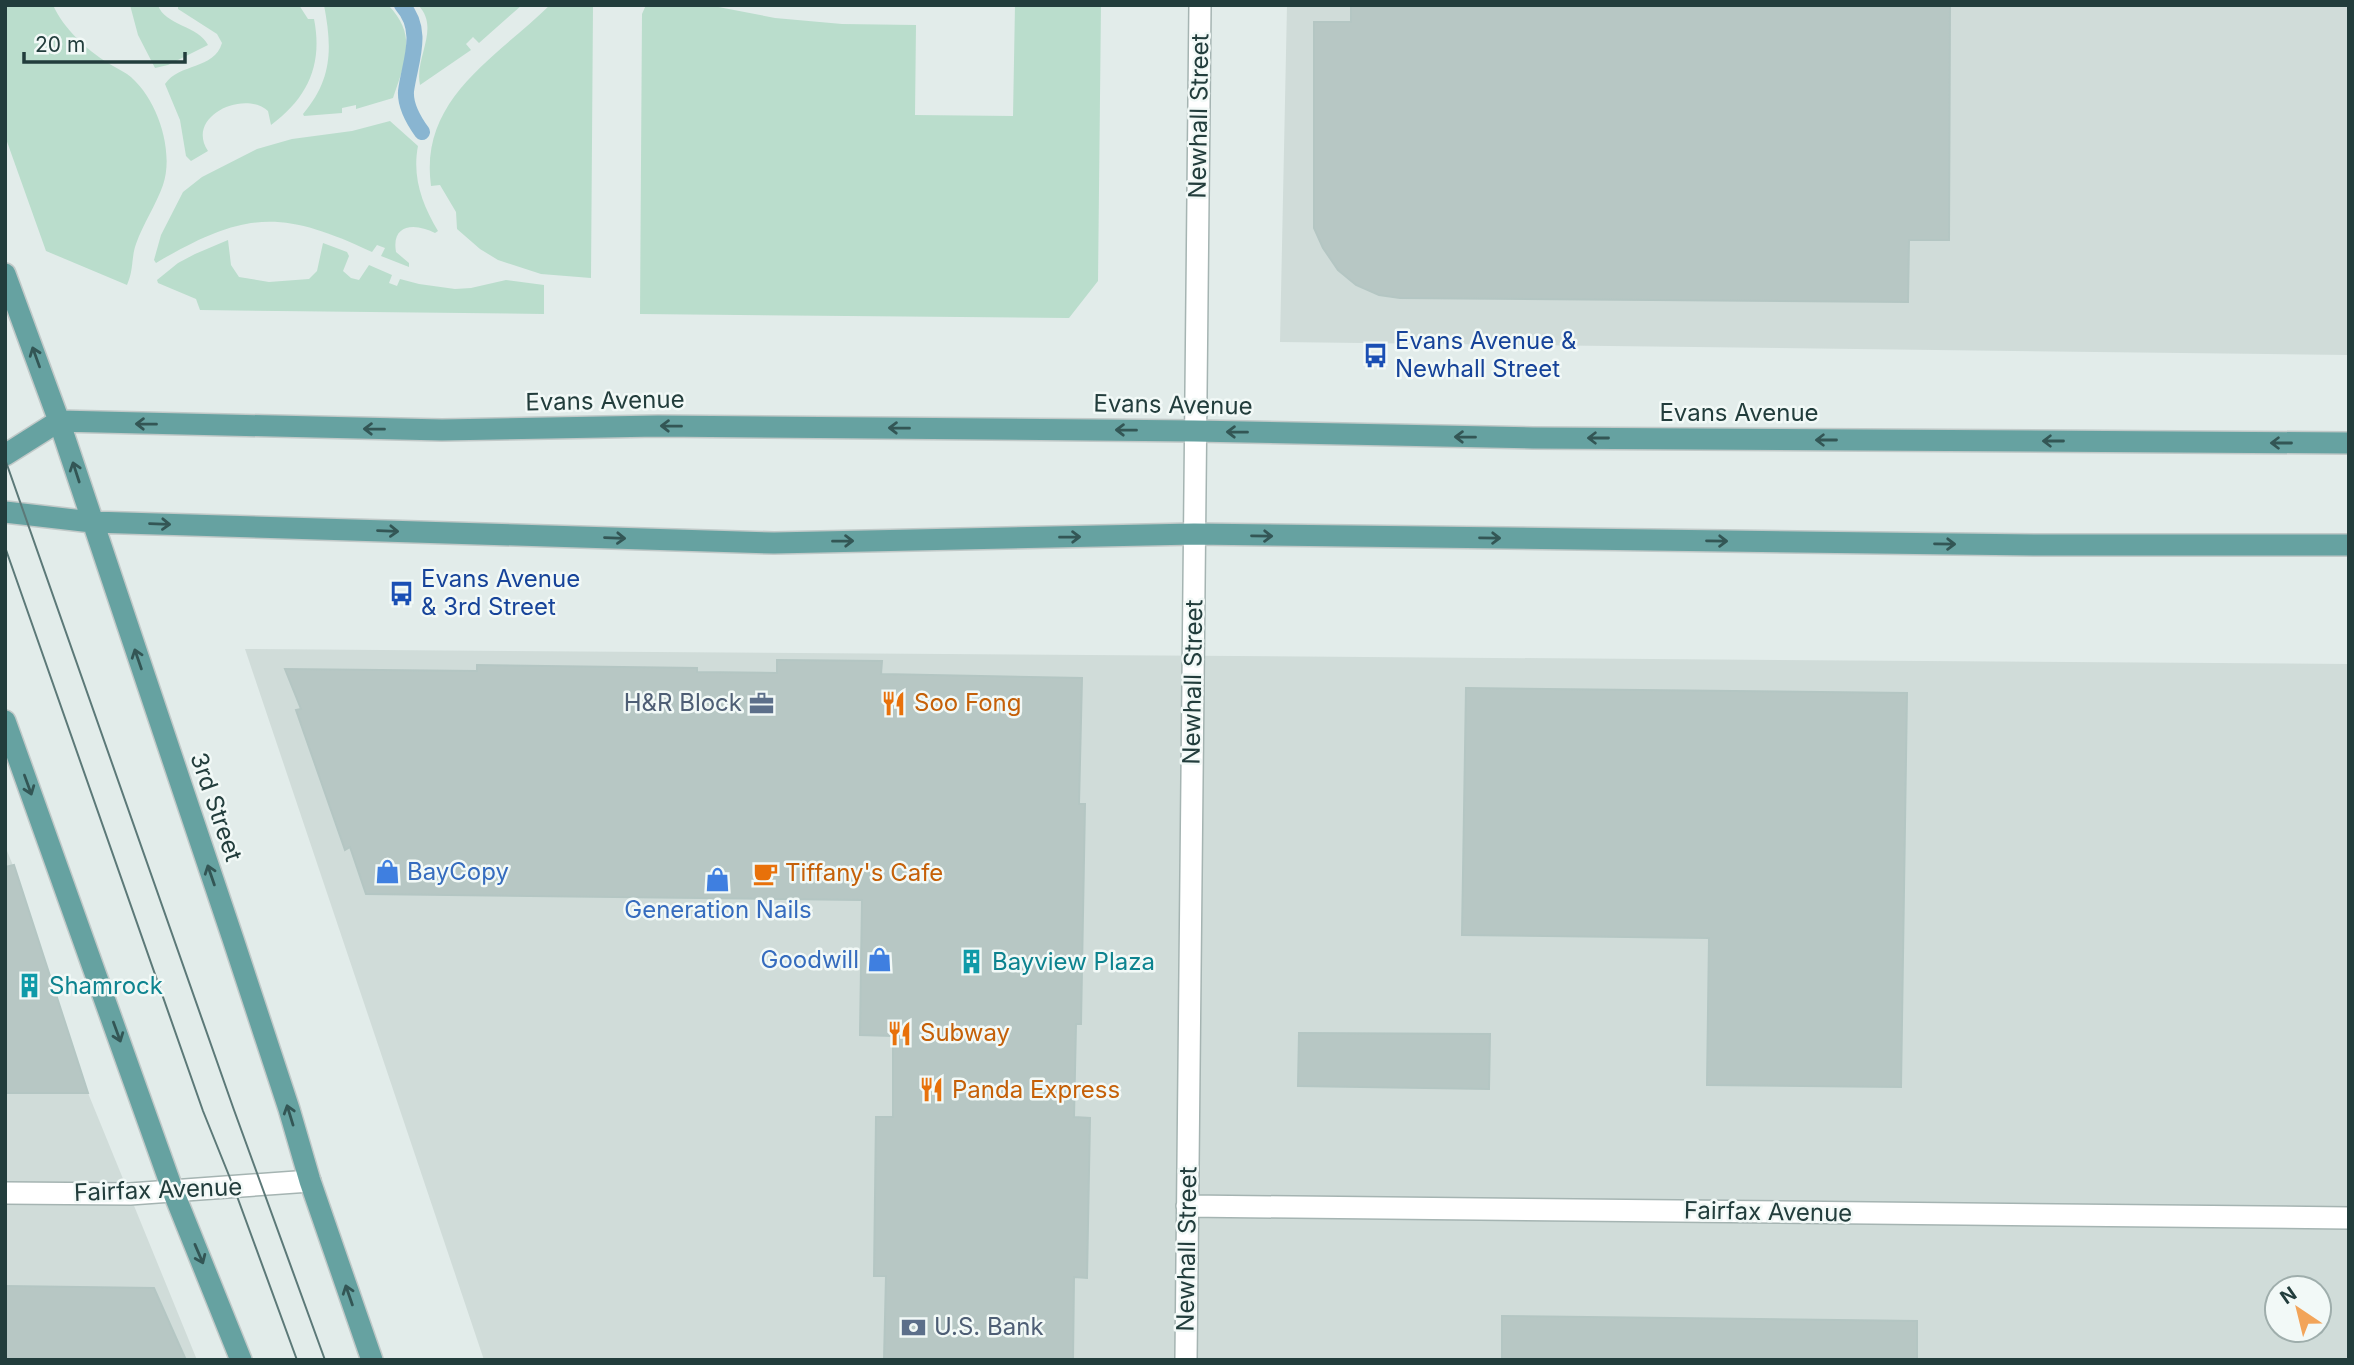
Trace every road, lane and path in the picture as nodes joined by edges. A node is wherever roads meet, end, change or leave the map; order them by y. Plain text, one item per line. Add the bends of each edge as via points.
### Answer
1 (1200, 5) edge
2 (5, 274) edge
3 (59, 421) junction
4 (1195, 431) junction
5 (2349, 443) edge
6 (5, 455) edge
7 (5, 512) edge
8 (92, 522) junction
9 (1194, 534) junction
10 (2349, 545) edge
11 (5, 721) edge
12 (310, 1181) junction
13 (173, 1191) junction
14 (5, 1193) edge
15 (1187, 1206) junction
16 (2349, 1218) edge
17 (241, 1360) edge
18 (372, 1360) edge
19 (1186, 1360) edge

1 - 4 street, Newhall Street
3 -> 2 main road, 3rd Street
4 -> 3 main road, Evans Avenue via 658,426 442,430
3 - 6 main road
8 -> 3 main road, 3rd Street
5 -> 4 main road, Evans Avenue
4 - 9 street, Newhall Street
7 - 8 main road
8 -> 9 main road via 774,543
12 -> 8 main road, 3rd Street
9 -> 10 main road
9 - 15 street, Newhall Street
11 -> 13 main road
12 - 13 street, Fairfax Avenue
18 -> 12 main road, 3rd Street
13 - 14 street, Fairfax Avenue
13 -> 17 main road
15 - 16 street, Fairfax Avenue
15 - 19 street, Newhall Street

